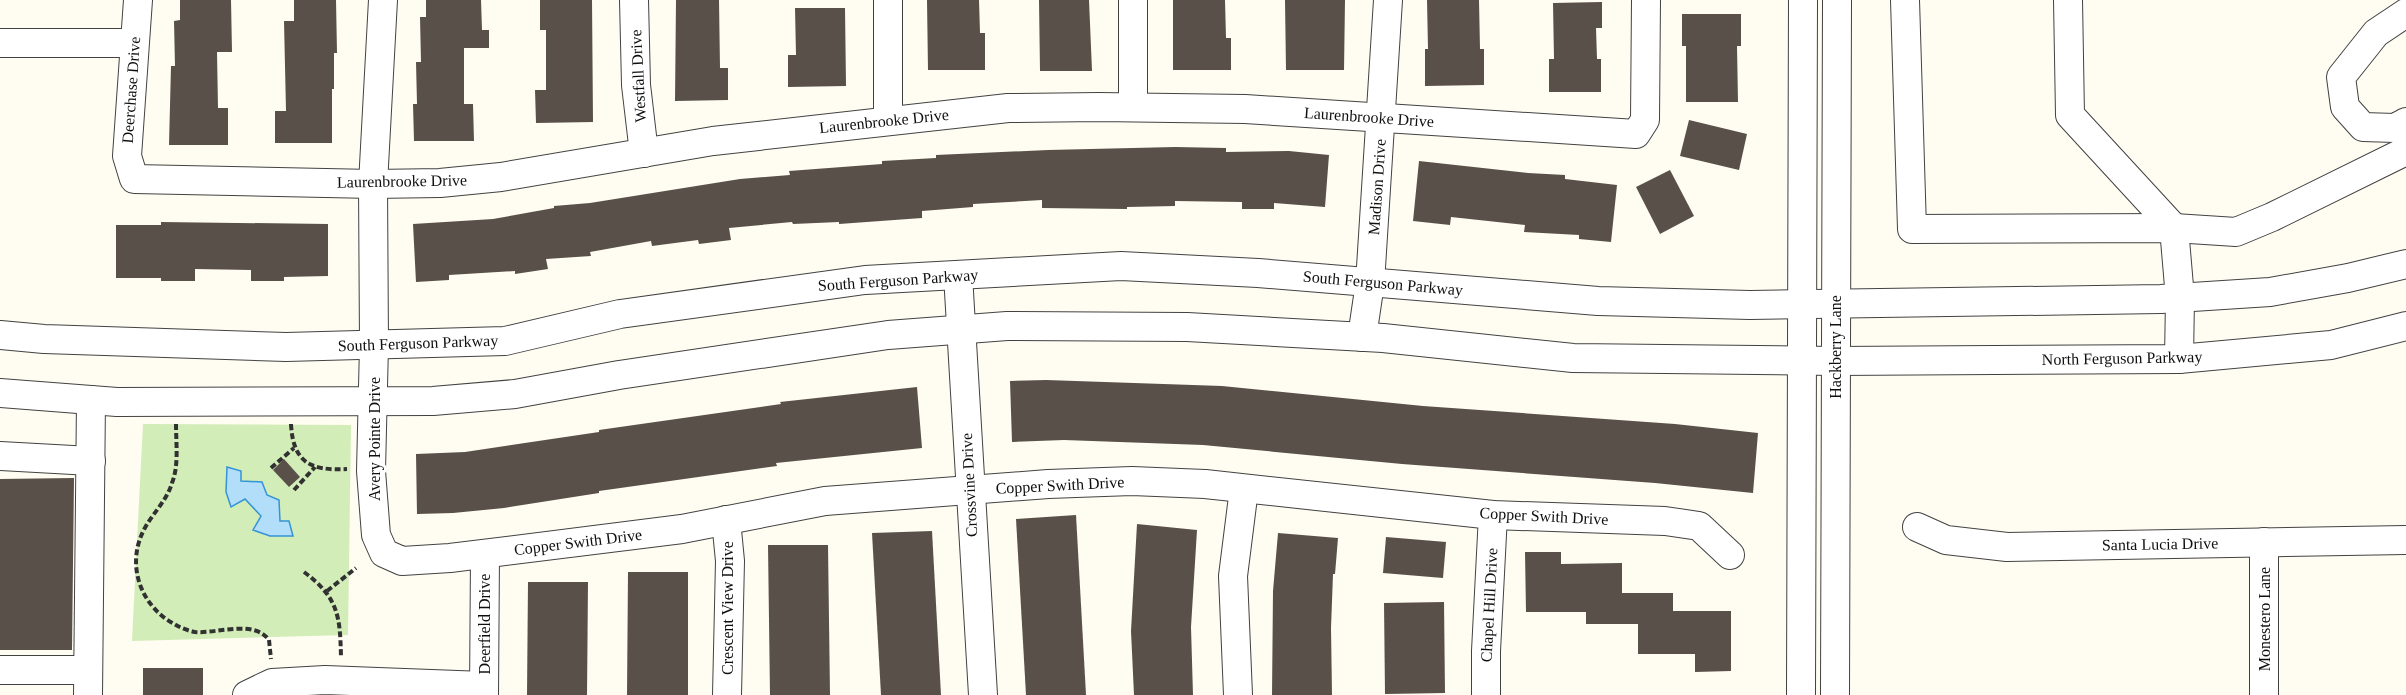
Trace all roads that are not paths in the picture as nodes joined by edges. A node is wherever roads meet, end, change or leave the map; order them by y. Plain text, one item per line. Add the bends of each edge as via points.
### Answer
1 (138, 0) edge
2 (383, 0) edge
3 (634, 0) edge
4 (888, 0) edge
5 (1133, 0) edge
6 (1388, 0) edge
7 (1646, 0) edge
8 (1803, 0) edge
9 (1837, 0) edge
10 (1905, 0) edge
11 (2068, 0) edge
12 (2406, 13) edge
13 (134, 42) junction
14 (0, 43) edge
15 (1133, 107) junction
16 (1382, 117) junction
17 (888, 120) junction
18 (2406, 122) edge
19 (2406, 151) edge
20 (644, 153) junction
21 (134, 179) joint
22 (373, 184) junction
23 (2174, 228) junction
24 (2406, 264) edge
25 (958, 275) junction
26 (1370, 283) junction
27 (2180, 298) junction
28 (1801, 304) junction
29 (1835, 304) junction
30 (2406, 326) edge
31 (961, 330) junction
32 (0, 335) edge
33 (1362, 337) junction
34 (374, 345) junction
35 (1801, 359) junction
36 (2179, 359) junction
37 (1835, 361) junction
38 (0, 393) edge
39 (91, 400) junction
40 (373, 401) junction
41 (0, 456) edge
42 (91, 460) junction
43 (1245, 489) junction
44 (969, 491) junction
45 (1493, 515) junction
46 (726, 520) junction
47 (1917, 527) dead end
48 (2406, 540) edge
49 (2264, 542) junction
50 (384, 553) joint
51 (484, 554) junction
52 (1730, 555) dead end
53 (0, 670) edge
54 (88, 682) edge
55 (484, 691) edge
56 (248, 694) edge
57 (727, 695) edge
58 (983, 695) edge
59 (1238, 695) edge
60 (1486, 695) edge
61 (1801, 695) edge
62 (1834, 695) edge
63 (2264, 695) edge

1 - 13 street, Deerchase Drive
2 - 22 street, Avery Pointe Drive
3 - 20 street, Westfall Drive via 636,85
4 - 17 street
5 - 15 street
6 - 16 street, Madison Drive
7 - 16 street, Laurenbrooke Drive via 1645,120 1636,134
8 - 28 street, Hackberry Lane
9 - 29 street, Hackberry Lane
10 - 23 street via 1912,229
11 - 23 street via 2070,115
12 - 18 street via 2376,33 2341,77 2345,108 2363,127 2395,128
13 - 14 street
13 - 21 street, Deerchase Drive via 127,156
15 - 16 street, Laurenbrooke Drive
15 - 17 street, Laurenbrooke Drive via 1008,108
16 - 26 street, Madison Drive
17 - 20 street, Laurenbrooke Drive
19 - 23 street via 2236,232
20 - 22 street, Laurenbrooke Drive via 501,177
21 - 22 street, Laurenbrooke Drive
22 - 34 street, Avery Pointe Drive
23 - 27 street
24 - 27 street via 2270,292
25 - 26 street, South Ferguson Parkway via 1121,266
25 - 31 street, Crossvine Drive
25 - 34 street, South Ferguson Parkway via 865,280 620,314 505,341
26 - 28 street, South Ferguson Parkway via 1598,301
26 - 33 street, Madison Drive
27 - 29 street
27 - 36 street
28 - 29 street, South Ferguson Parkway
28 - 35 street, Hackberry Lane
29 - 37 street, Hackberry Lane
30 - 36 street, North Ferguson Parkway via 2331,345
31 - 33 street via 1007,326 1187,327
31 - 40 street via 888,335 755,354 515,394
31 - 44 street, Crossvine Drive
32 - 34 street, South Ferguson Parkway via 286,347
33 - 35 street via 1573,358
34 - 40 street, Avery Pointe Drive
35 - 37 street, North Ferguson Parkway
35 - 61 street, Hackberry Lane
36 - 37 street, North Ferguson Parkway
37 - 62 street, Hackberry Lane
38 - 39 street
39 - 40 street
39 - 42 street
40 - 50 street, Avery Pointe Drive via 371,471 376,535
41 - 42 street
42 - 54 street
43 - 44 street, Copper Swith Drive via 1132,481
43 - 45 street, Copper Swith Drive
43 - 59 street via 1233,576
44 - 46 street, Copper Swith Drive via 825,501
44 - 58 street, Crossvine Drive
45 - 52 street, Copper Swith Drive via 1665,521 1699,526
45 - 60 street, Chapel Hill Drive
46 - 51 street, Copper Swith Drive
46 - 57 street, Crescent View Drive via 730,561
47 - 49 street, Santa Lucia Drive via 1946,540 2007,547
48 - 49 street, Santa Lucia Drive
49 - 63 street, Monestero Lane
50 - 51 street, Copper Swith Drive via 402,561
51 - 55 street, Deerfield Drive
53 - 54 street
55 - 56 street via 325,680 272,683

